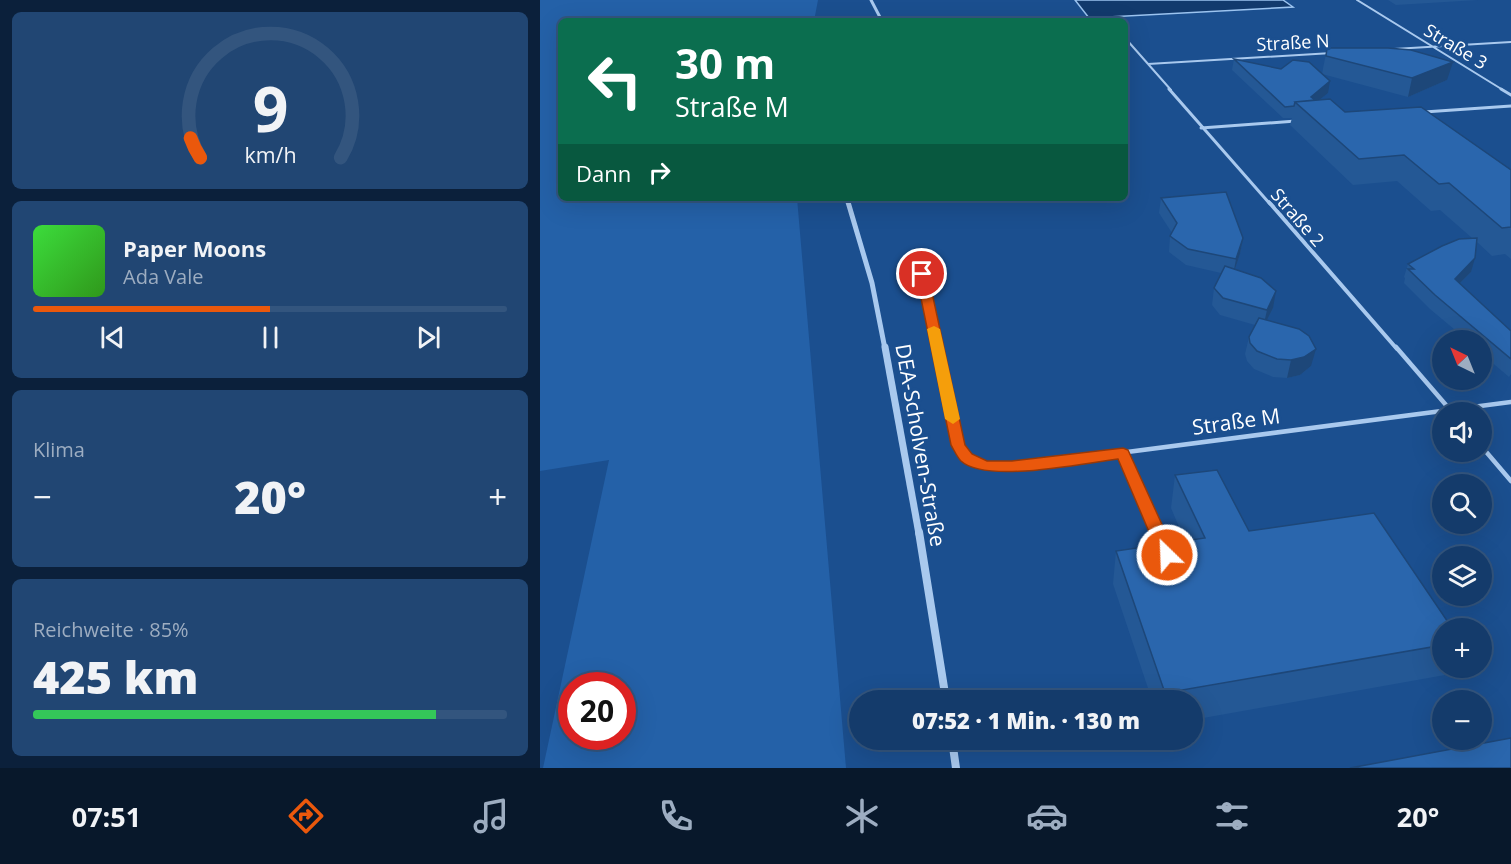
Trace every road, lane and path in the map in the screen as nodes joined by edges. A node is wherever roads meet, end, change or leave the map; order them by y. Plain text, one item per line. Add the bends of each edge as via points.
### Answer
1 (871, 0) edge
2 (1357, 0) edge
3 (881, 18) edge
4 (1128, 41) edge
5 (1511, 42) edge
6 (1430, 47) junction
7 (1383, 50) edge
8 (1336, 53) edge
9 (1148, 64) junction
10 (1511, 95) edge
11 (1511, 106) edge
12 (1416, 112) edge
13 (1297, 121) dead end
14 (1202, 128) junction
15 (848, 201) edge
16 (917, 253) dead end
17 (1443, 402) edge
18 (1511, 402) edge
19 (1492, 405) edge
20 (1432, 413) edge
21 (1123, 453) junction
22 (1492, 459) edge
23 (1511, 481) edge
24 (1167, 555) edge
25 (944, 690) edge
26 (953, 750) edge
27 (956, 768) edge

1 - 3 street
2 - 6 lane, Straße 3
4 - 9 lane, Straße 2
5 - 6 lane
6 - 7 lane
6 - 10 lane, Straße 3
8 - 9 lane, Straße N
9 - 14 lane, Straße 2
11 - 12 lane
13 - 14 lane
14 - 17 lane, Straße 2
15 - 25 street, DEA-Scholven-Straße via 872,283 908,462
16 - 21 lane, Straße M via 958,445 967,458 985,466 1012,467
18 - 19 lane, Straße M
20 - 21 lane, Straße M
21 - 24 lane
22 - 23 lane
26 - 27 street

